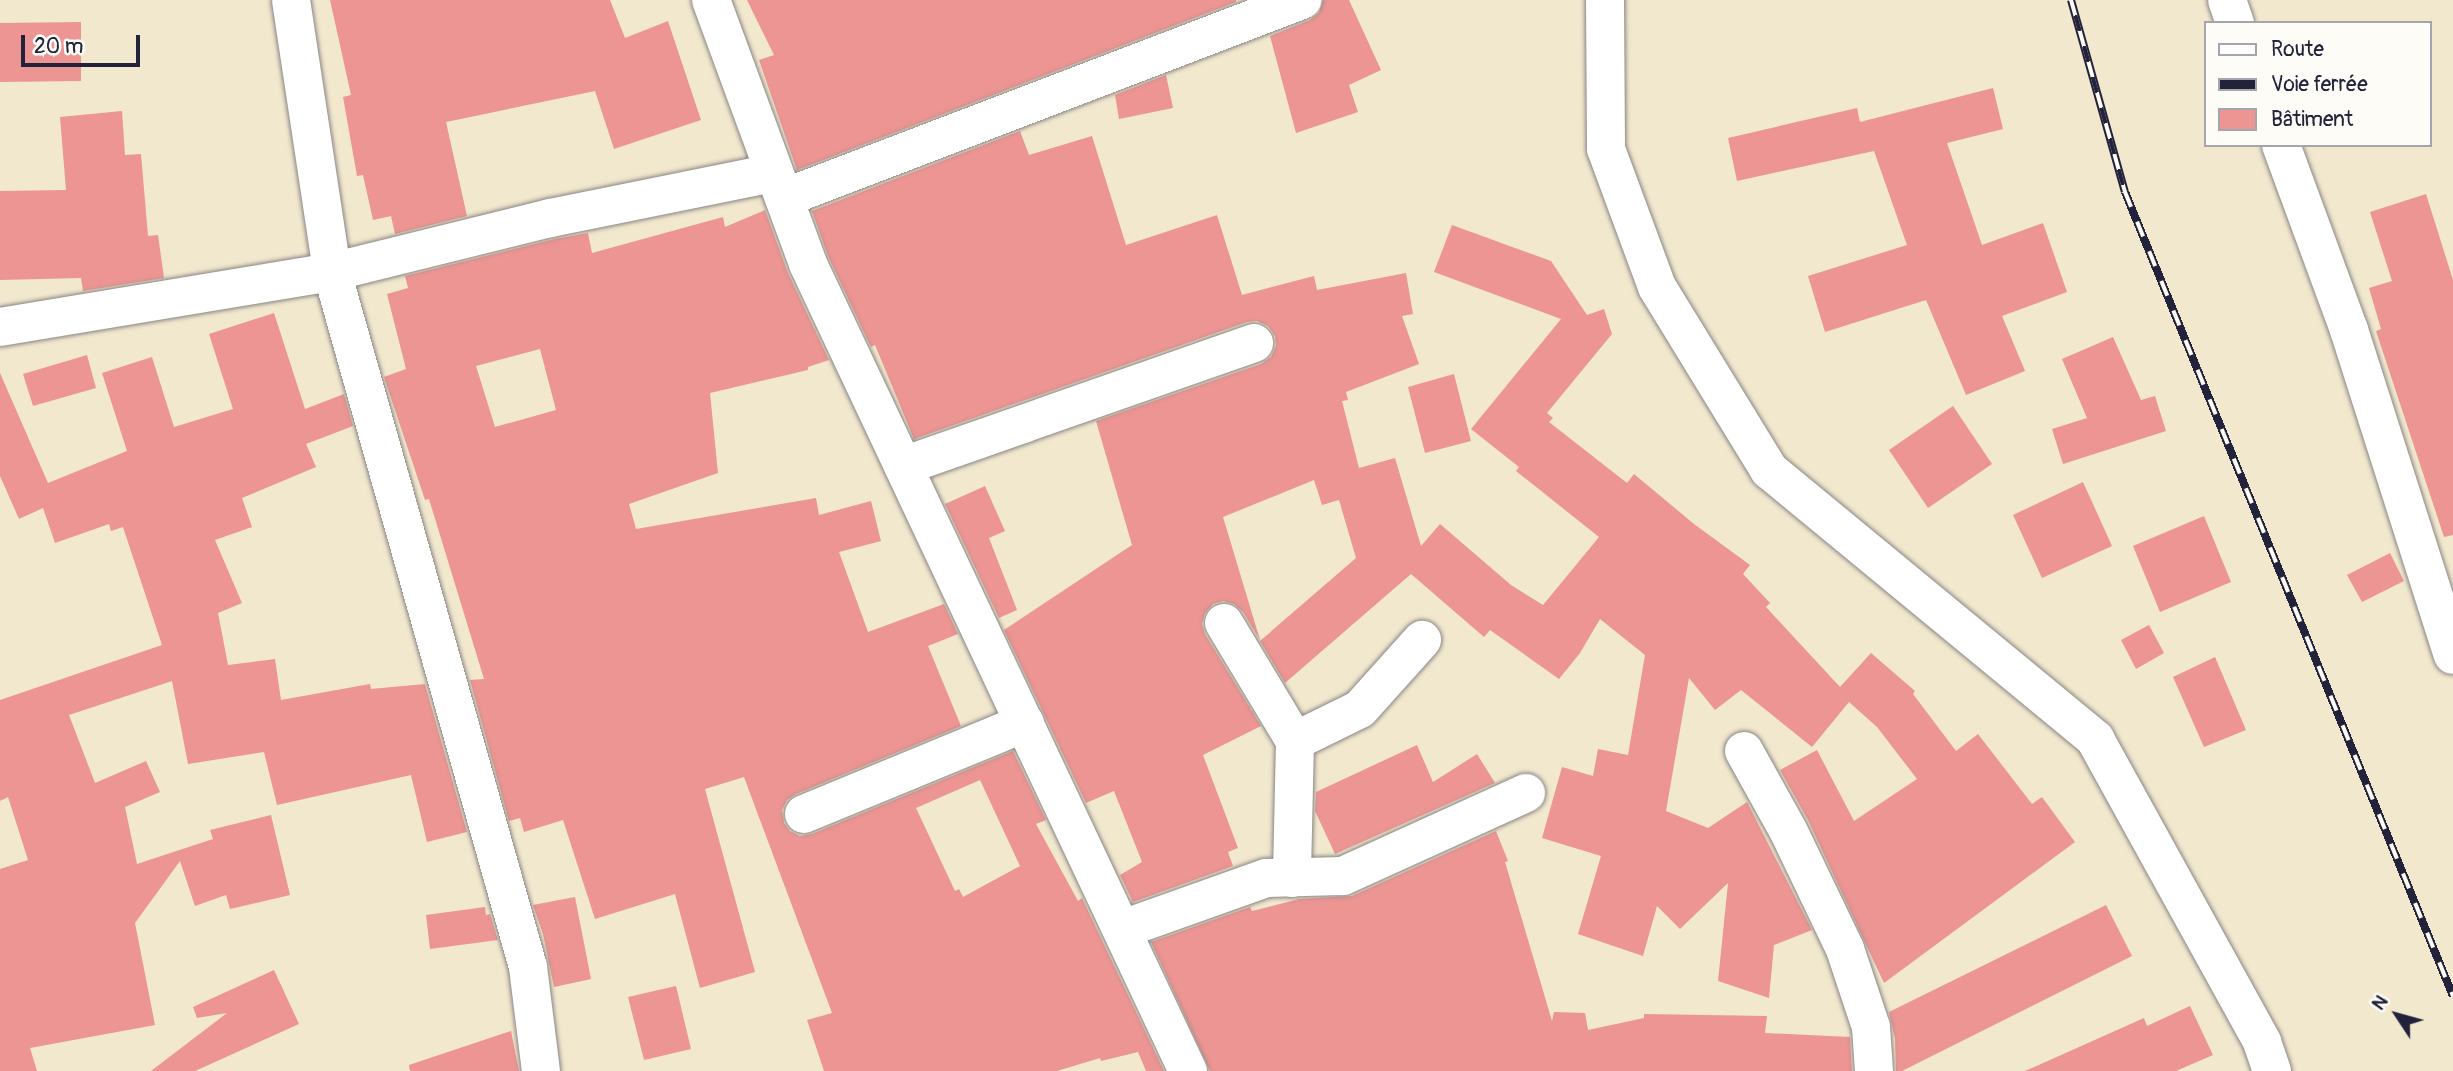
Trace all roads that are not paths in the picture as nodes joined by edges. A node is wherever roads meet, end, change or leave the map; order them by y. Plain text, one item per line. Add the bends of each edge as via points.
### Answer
1 (291, 0) edge
2 (711, 0) edge
3 (1302, 0) edge
4 (1605, 0) edge
5 (2227, 0) edge
6 (2234, 21) edge
7 (2282, 147) edge
8 (779, 186) junction
9 (332, 272) junction
10 (0, 327) edge
11 (1254, 343) dead end
12 (903, 466) junction
13 (1224, 623) dead end
14 (1422, 640) dead end
15 (2453, 655) edge
16 (1025, 723) junction
17 (1295, 741) junction
18 (1744, 751) dead end
19 (1526, 793) dead end
20 (804, 814) dead end
21 (1292, 878) junction
22 (1123, 929) junction
23 (541, 1071) edge
24 (1188, 1071) edge
25 (1874, 1071) edge
26 (2272, 1071) edge

1 - 9 street
2 - 8 street
3 - 8 street
4 - 26 street via 1606,149 1657,287 1769,470 2095,739 2262,1042
5 - 6 street
7 - 15 street via 2349,330
8 - 9 street via 550,218
8 - 12 street via 808,264
9 - 10 street
9 - 23 street via 528,967
11 - 12 street
12 - 16 street
13 - 17 street
14 - 17 street via 1360,709
16 - 20 street
16 - 22 street
17 - 21 street
18 - 25 street via 1845,949 1871,1027
19 - 21 street via 1342,876
21 - 22 street via 1266,878
22 - 24 street

